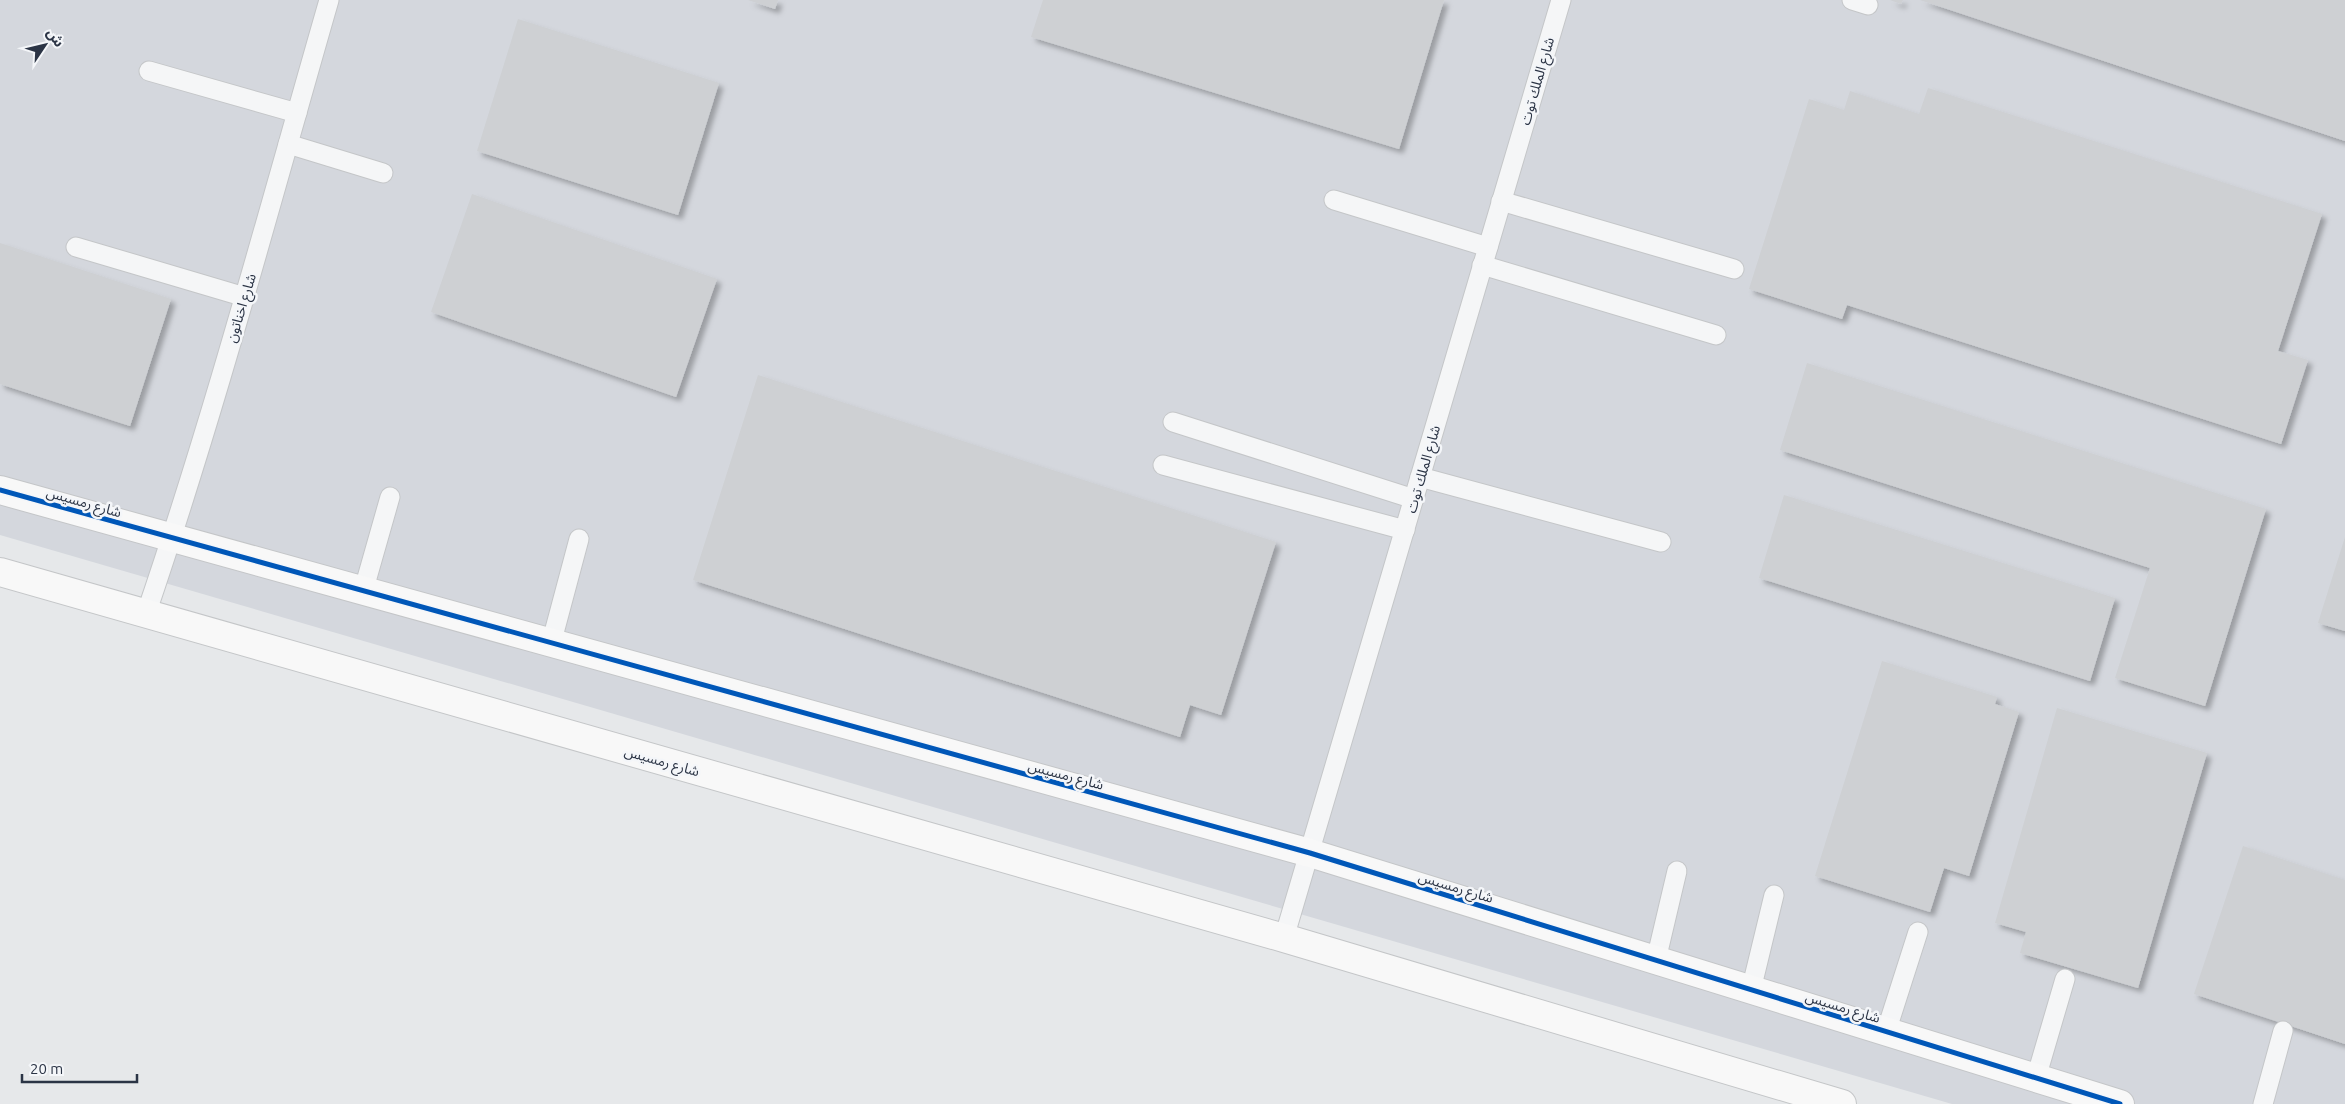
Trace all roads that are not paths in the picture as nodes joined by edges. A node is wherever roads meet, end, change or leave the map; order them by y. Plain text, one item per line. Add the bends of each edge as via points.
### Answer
1 (329, 0) edge
2 (1561, 0) edge
3 (149, 71) dead end
4 (297, 113) junction
5 (288, 144) junction
6 (383, 173) dead end
7 (1334, 200) dead end
8 (1502, 201) junction
9 (76, 247) dead end
10 (1488, 247) junction
11 (1482, 265) junction
12 (1734, 269) dead end
13 (245, 297) junction
14 (1716, 335) dead end
15 (1173, 422) dead end
16 (1163, 465) dead end
17 (1420, 477) junction
18 (0, 490) edge
19 (390, 497) dead end
20 (1414, 499) junction
21 (1404, 530) junction
22 (171, 539) junction
23 (579, 539) dead end
24 (1661, 542) dead end
25 (0, 572) edge
26 (363, 592) junction
27 (146, 614) junction
28 (551, 644) junction
29 (1310, 853) junction
30 (1677, 871) dead end
31 (1774, 895) dead end
32 (1918, 932) dead end
33 (1284, 938) junction
34 (1656, 960) junction
35 (2065, 979) dead end
36 (1750, 990) junction
37 (2284, 1031) dead end
38 (1886, 1032) junction
39 (2036, 1078) junction
40 (1842, 1104) edge
41 (2120, 1104) edge
42 (2263, 1104) edge

1 - 4 lane, شارع اخناتون
2 - 8 lane, شارع الملك توت
3 - 4 lane
4 - 5 lane, شارع اخناتون
5 - 6 lane
5 - 13 lane, شارع اخناتون
7 - 10 lane
8 - 10 lane, شارع الملك توت
8 - 12 lane
9 - 13 lane
10 - 11 lane, شارع الملك توت
11 - 14 lane
11 - 17 lane, شارع الملك توت
13 - 22 lane, شارع اخناتون
15 - 20 lane
16 - 21 lane
17 - 20 lane, شارع الملك توت
17 - 24 lane
18 - 22 street, شارع رمسيس
19 - 26 lane
20 - 21 lane, شارع الملك توت
21 - 29 lane, شارع الملك توت
22 - 26 street, شارع رمسيس
22 - 27 lane, شارع اخناتون
23 - 28 lane
25 - 27 street, شارع رمسيس
26 - 28 street, شارع رمسيس
27 - 33 street, شارع رمسيس
28 - 29 street, شارع رمسيس
29 - 33 lane, شارع الملك توت
29 - 34 street, شارع رمسيس
30 - 34 lane
31 - 36 lane
32 - 38 lane
33 - 40 street, شارع رمسيس
34 - 36 street, شارع رمسيس
35 - 39 lane
36 - 38 street, شارع رمسيس
37 - 42 lane
38 - 39 street, شارع رمسيس
39 - 41 street, شارع رمسيس

